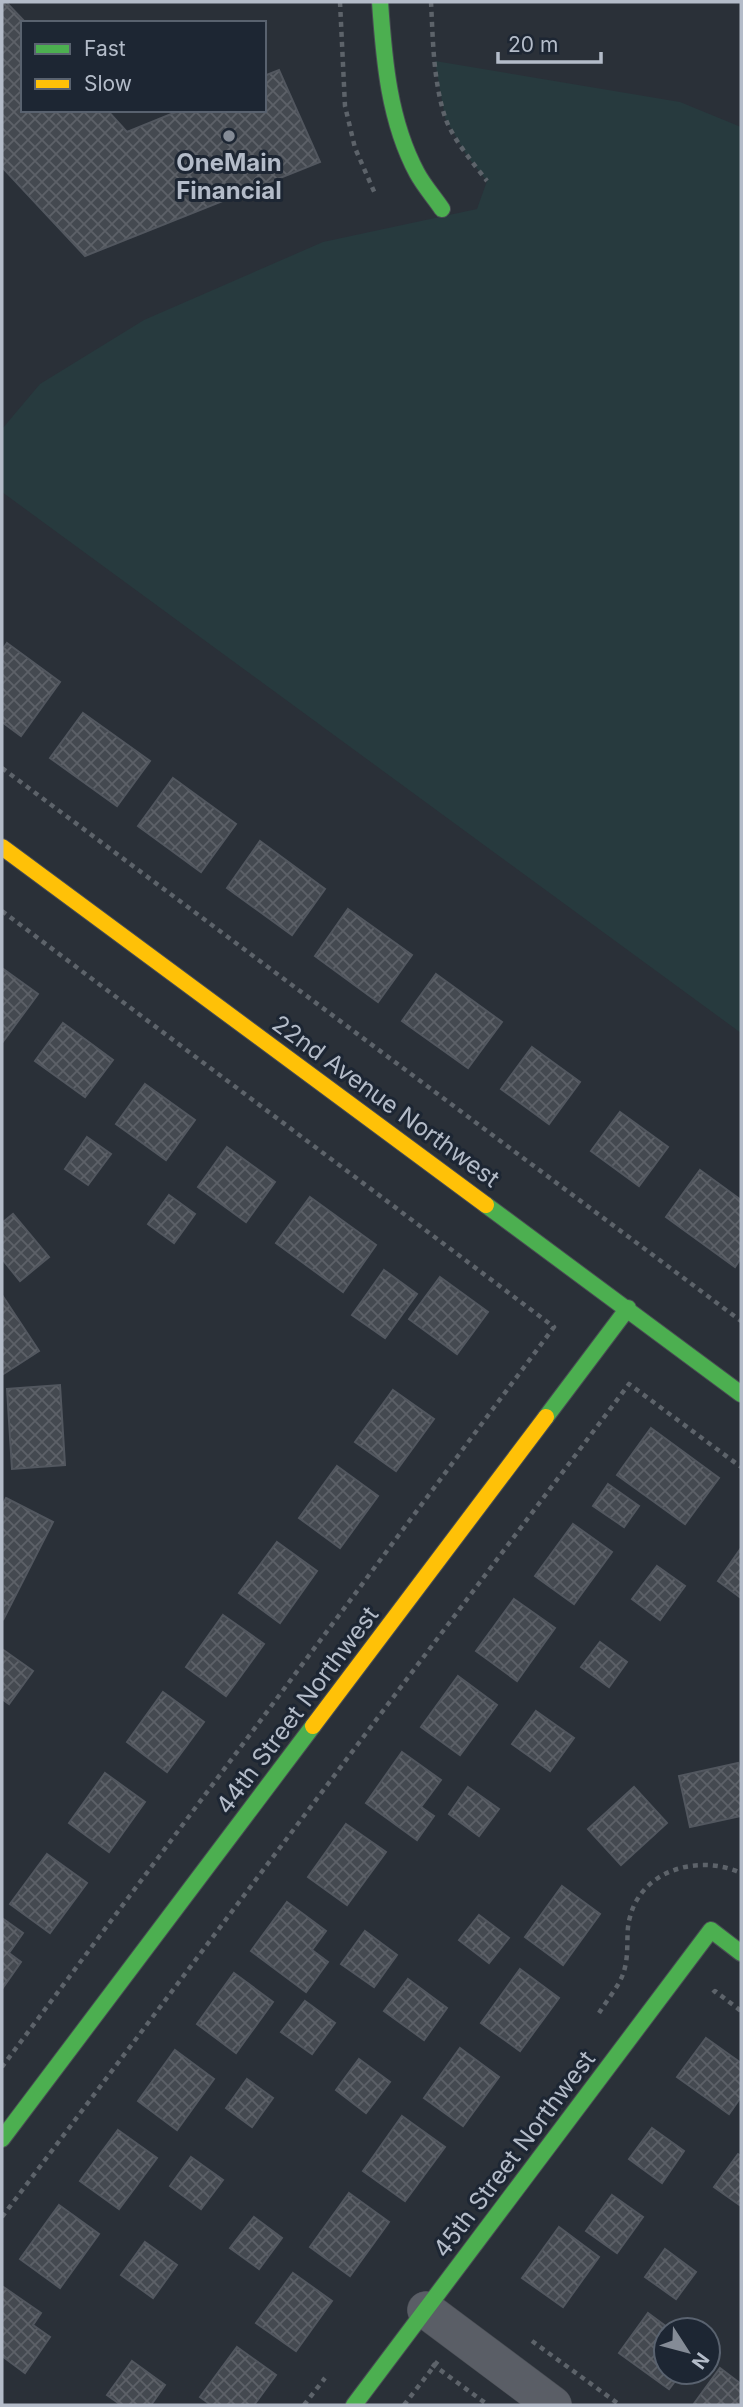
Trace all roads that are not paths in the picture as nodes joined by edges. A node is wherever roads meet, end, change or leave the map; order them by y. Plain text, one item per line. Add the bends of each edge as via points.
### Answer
1 (380, 2) edge
2 (442, 209) dead end
3 (2, 847) edge
4 (628, 1308) junction
5 (741, 1394) edge
6 (741, 1953) edge
7 (2, 2139) edge
8 (426, 2311) junction
9 (355, 2405) edge
10 (553, 2405) edge

1 - 2 street via 382,44 398,128 418,174
3 - 4 street, 22nd Avenue Northwest
4 - 5 street, 22nd Avenue Northwest
4 - 7 street, 44th Street Northwest
6 - 8 street, 45th Street Northwest via 711,1930
8 - 9 street, 45th Street Northwest
8 - 10 street

